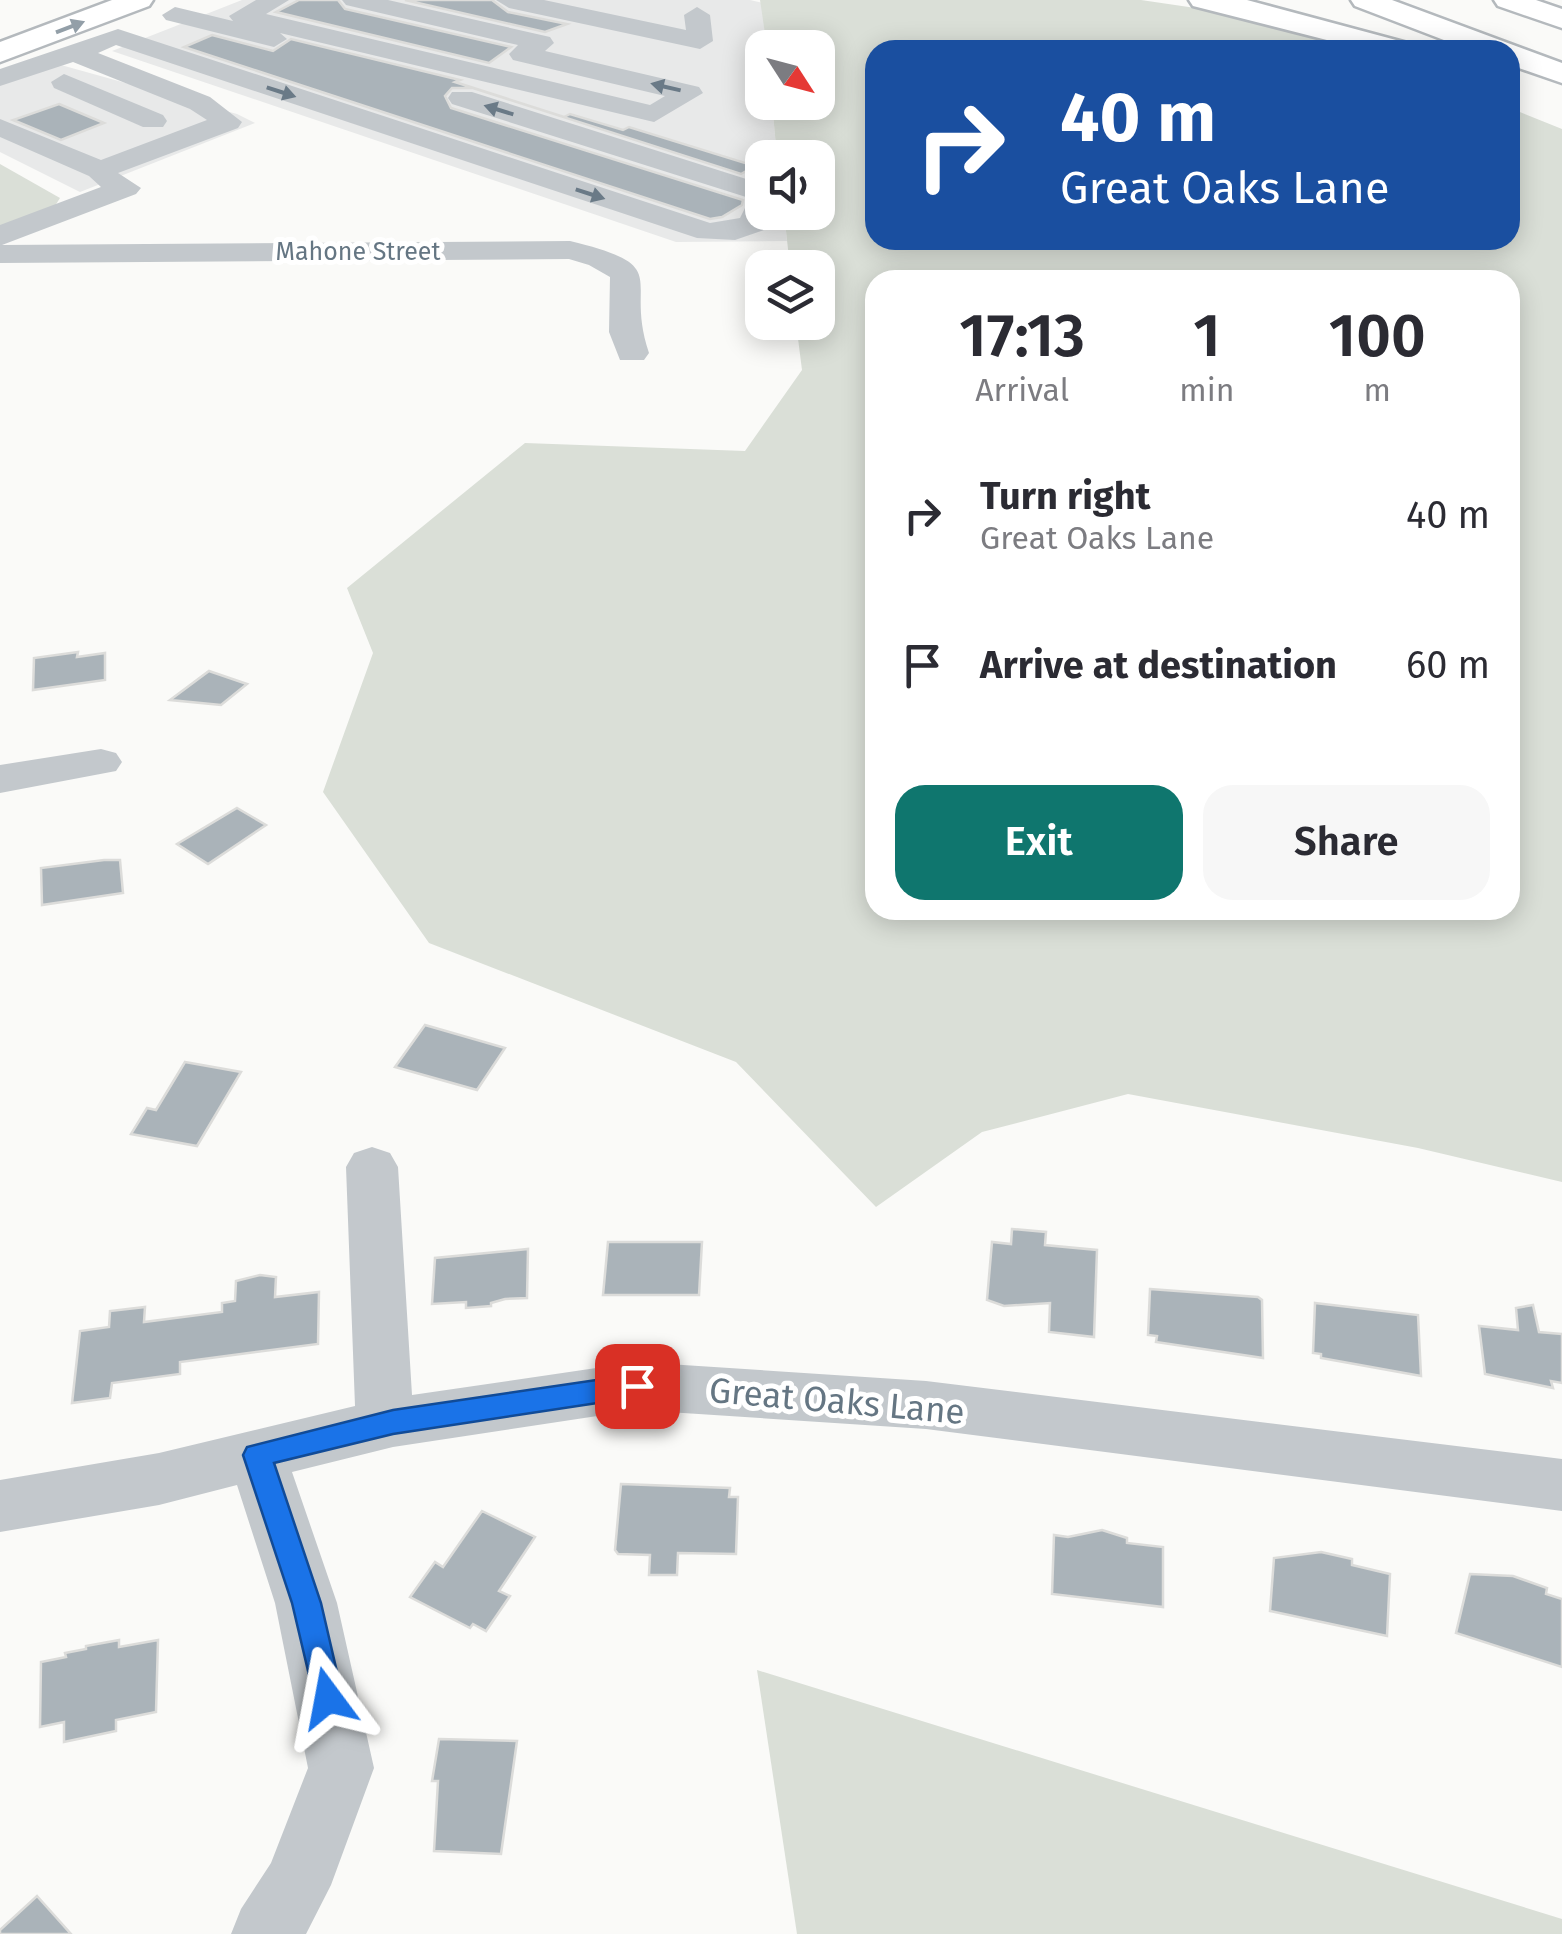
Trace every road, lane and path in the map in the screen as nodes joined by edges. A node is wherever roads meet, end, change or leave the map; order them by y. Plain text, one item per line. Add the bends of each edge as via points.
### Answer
1 (70, 0) edge
2 (139, 0) edge
3 (355, 0) edge
4 (509, 0) edge
5 (1203, 0) edge
6 (1365, 0) edge
7 (1508, 0) edge
8 (195, 12) edge
9 (279, 13) edge
10 (697, 15) dead end
11 (1562, 19) edge
12 (0, 27) edge
13 (252, 34) junction
14 (1364, 40) edge
15 (1471, 40) edge
16 (128, 41) junction
17 (222, 47) junction
18 (74, 53) junction
19 (0, 54) edge
20 (522, 54) junction
21 (1520, 58) edge
22 (188, 62) junction
23 (104, 65) junction
24 (485, 74) junction
25 (1562, 74) edge
26 (0, 78) edge
27 (61, 81) junction
28 (200, 102) junction
29 (0, 104) edge
30 (412, 116) junction
31 (153, 121) junction
32 (0, 127) edge
33 (65, 155) junction
34 (100, 170) junction
35 (745, 198) edge
36 (745, 199) edge
37 (745, 227) edge
38 (0, 236) edge
39 (0, 254) edge
40 (632, 352) dead end
41 (101, 762) dead end
42 (0, 779) edge
43 (372, 1167) dead end
44 (385, 1424) junction
45 (257, 1455) junction
46 (1562, 1485) edge
47 (0, 1506) edge
48 (266, 1934) edge

1 - 12 highway
19 -> 2 highway
3 - 20 street via 541,44
4 - 10 street via 700,41
5 - 14 highway
6 - 15 highway
7 - 11 highway
8 - 13 street
8 - 16 street
9 - 13 street
9 - 24 street
13 - 17 street
35 -> 13 street
16 - 18 street
16 - 22 street
17 - 22 street
17 - 30 street
18 - 23 street
18 - 26 street
20 - 24 street
24 -> 20 street via 654,114 689,93
21 - 25 highway
22 -> 30 street
23 - 27 street
23 - 28 street
27 - 29 street
27 - 31 street
28 - 31 street
28 - 34 street via 228,122
30 - 36 street
30 -> 37 street via 708,232
31 - 33 street
32 - 33 street
33 - 34 street
34 - 38 street via 126,188
39 - 40 street, Mahone Street via 570,250 624,270 630,290 622,321
41 - 42 street
43 - 44 street
44 - 45 street, Great Oaks Lane
44 - 46 street, Great Oaks Lane via 637,1386 926,1405
45 - 47 street, Great Oaks Lane
45 - 48 street via 306,1603 342,1768 297,1885

